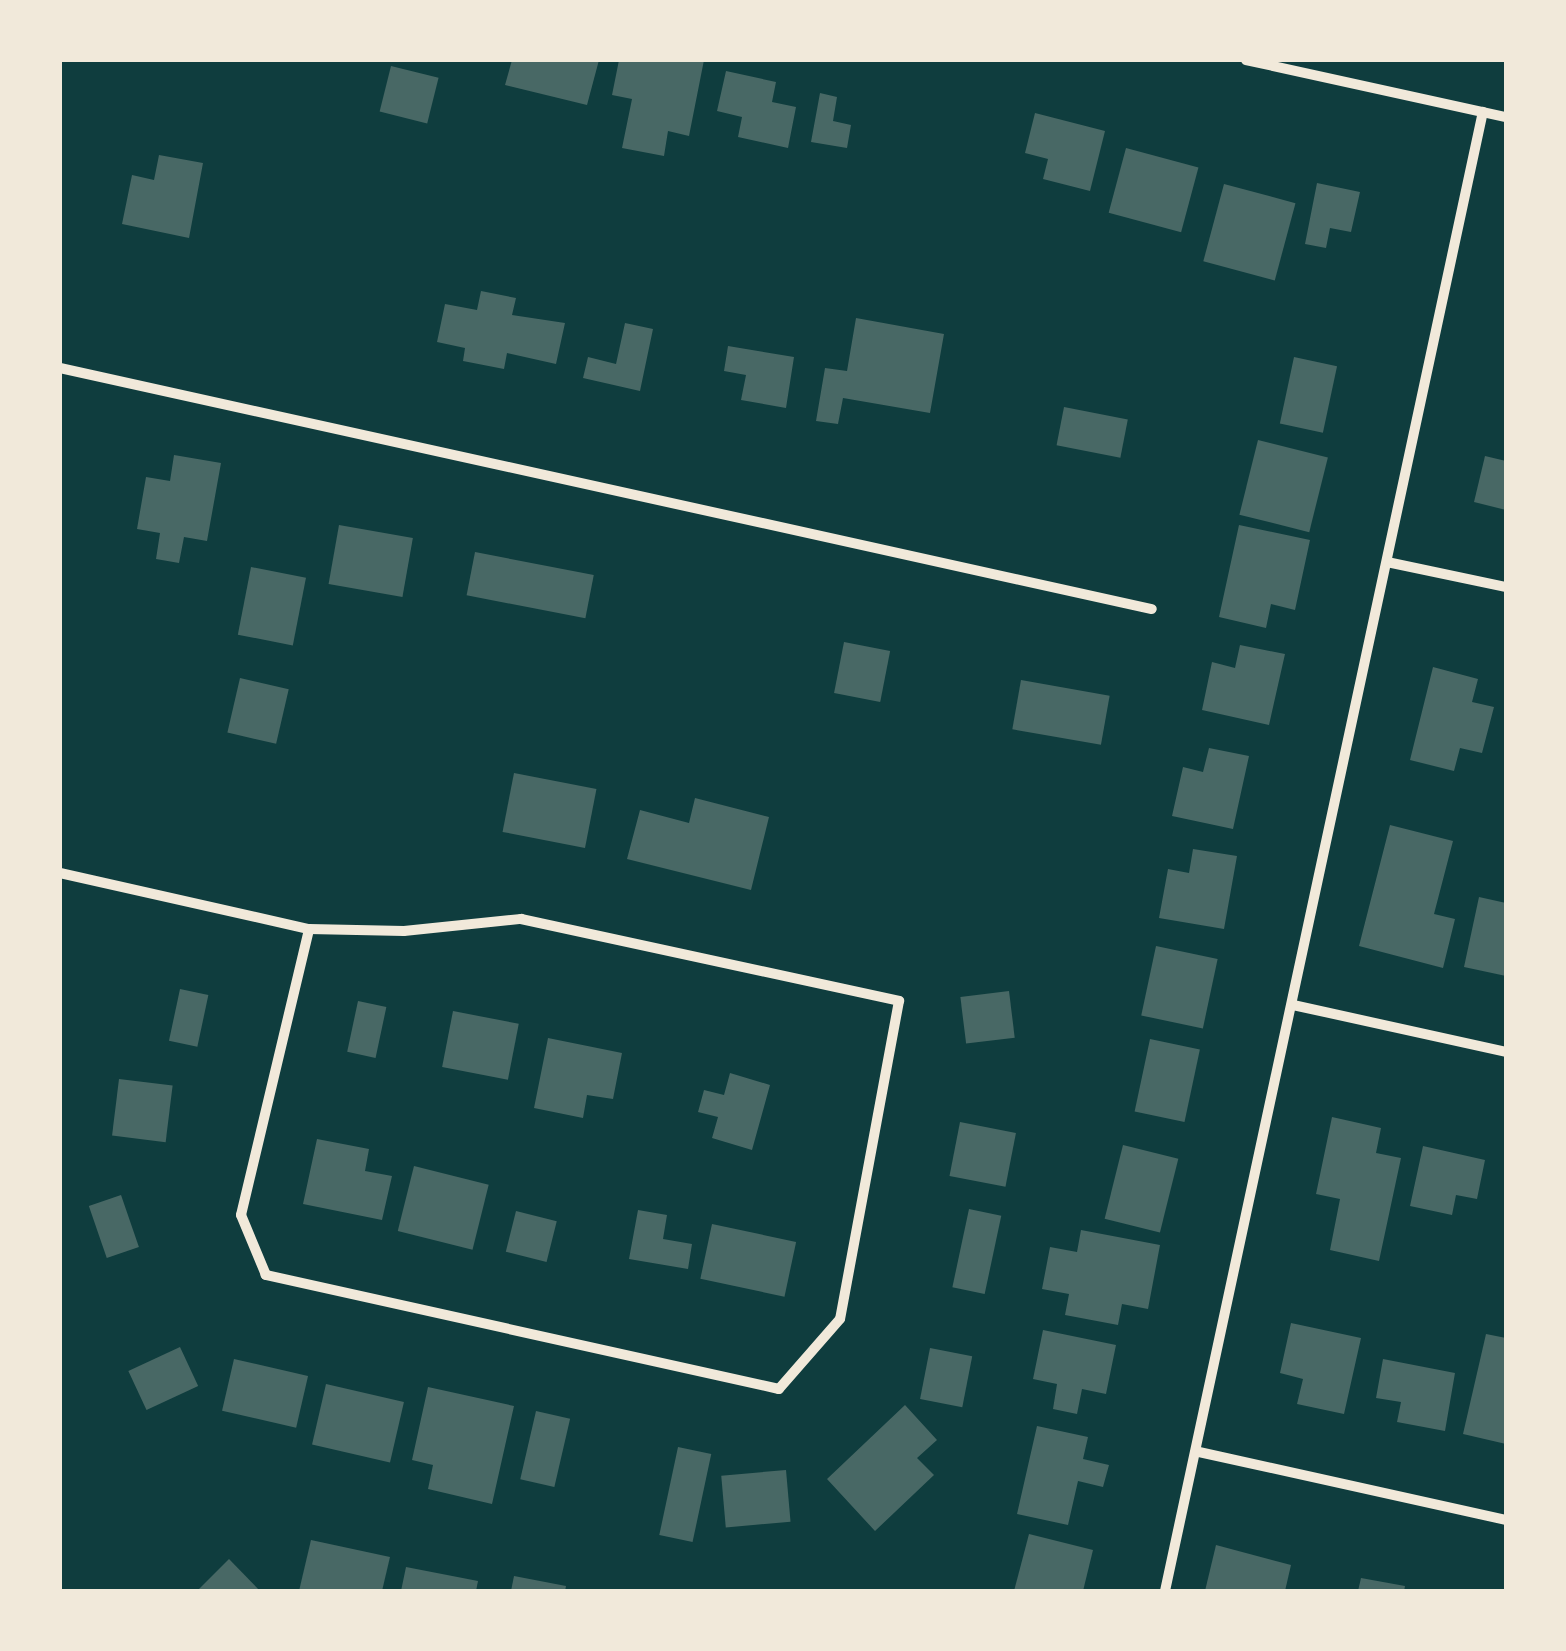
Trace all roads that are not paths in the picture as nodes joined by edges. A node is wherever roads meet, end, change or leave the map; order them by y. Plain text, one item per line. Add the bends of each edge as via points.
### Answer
1 (1246, 60) edge
2 (1482, 112) junction
3 (1506, 117) edge
4 (60, 368) edge
5 (1388, 562) junction
6 (1506, 588) edge
7 (1152, 609) dead end
8 (60, 874) edge
9 (309, 928) junction
10 (1293, 1005) junction
11 (1506, 1052) edge
12 (1198, 1452) junction
13 (1506, 1520) edge
14 (1165, 1591) edge

1 - 2 street
2 - 3 street
2 - 5 street
4 - 7 street
5 - 6 street
5 - 10 street
8 - 9 street
9 - 9 street via 404,931 521,919 899,1001 840,1319 779,1389 266,1275 240,1215
10 - 11 street
10 - 12 street
12 - 13 street
12 - 14 street

